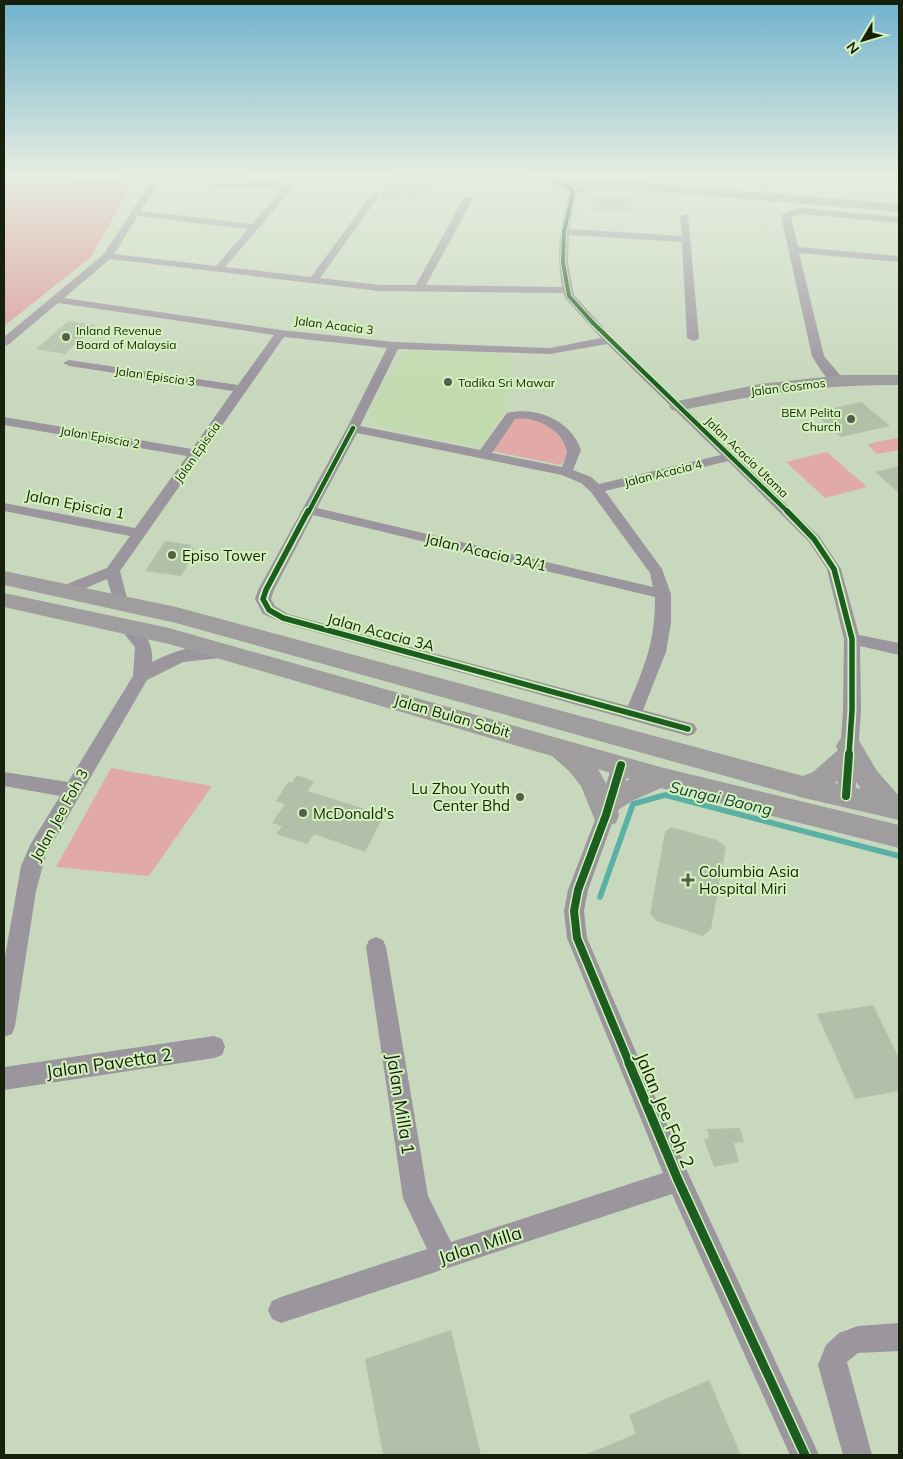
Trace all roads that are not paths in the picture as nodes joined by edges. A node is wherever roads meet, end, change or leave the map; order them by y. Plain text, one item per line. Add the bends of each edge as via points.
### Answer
1 (117, 242) edge
2 (242, 242) edge
3 (341, 242) edge
4 (445, 242) edge
5 (564, 242) edge
6 (686, 242) edge
7 (792, 242) edge
8 (793, 248) junction
9 (108, 256) junction
10 (899, 259) edge
11 (220, 268) junction
12 (313, 281) junction
13 (419, 289) junction
14 (567, 290) junction
15 (57, 300) junction
16 (281, 332) junction
17 (693, 338) dead end
18 (609, 340) junction
19 (4, 342) edge
20 (394, 345) junction
21 (69, 363) dead end
22 (899, 380) edge
23 (839, 381) junction
24 (242, 388) junction
25 (678, 406) junction
26 (4, 421) edge
27 (353, 428) junction
28 (196, 454) junction
29 (484, 454) junction
30 (730, 457) junction
31 (566, 472) junction
32 (596, 489) junction
33 (4, 507) edge
34 (309, 510) junction
35 (140, 533) junction
36 (112, 571) junction
37 (4, 578) edge
38 (67, 590) junction
39 (662, 594) junction
40 (4, 600) edge
41 (122, 613) junction
42 (176, 615) junction
43 (852, 639) junction
44 (899, 649) edge
45 (226, 652) junction
46 (141, 676) junction
47 (633, 714) junction
48 (688, 729) dead end
49 (552, 745) junction
50 (848, 752) junction
51 (621, 765) junction
52 (660, 777) junction
53 (4, 779) edge
54 (804, 787) junction
55 (72, 790) junction
56 (846, 796) junction
57 (608, 809) junction
58 (897, 814) edge
59 (899, 836) edge
60 (376, 947) dead end
61 (9, 964) edge
62 (4, 1026) edge
63 (214, 1047) dead end
64 (4, 1079) edge
65 (678, 1180) junction
66 (444, 1256) junction
67 (281, 1310) dead end
68 (899, 1337) edge
69 (805, 1455) edge
70 (857, 1455) edge

1 - 9 street
2 - 11 street
3 - 12 street
4 - 13 street
5 - 14 street
6 - 17 street
7 - 8 street
8 - 10 street
8 - 23 street via 818,356
9 - 11 street
9 - 15 street
11 - 12 street
12 - 13 street
13 - 14 street
14 - 18 street, Jalan Acacia Utama
15 - 16 street, Jalan Acacia 3
15 - 19 street
16 - 20 street, Jalan Acacia 3
16 - 24 street, Jalan Episcia
18 - 20 street, Jalan Acacia 3 via 550,351
18 - 25 street, Jalan Acacia Utama
20 - 27 street, Jalan Acacia 3A
21 - 24 street, Jalan Episcia 3
22 - 23 main road, Jalan Cosmos
23 - 25 main road, Jalan Cosmos via 738,393
24 - 28 street, Jalan Episcia
25 - 30 street, Jalan Acacia Utama
26 - 28 street, Jalan Episcia 2
27 - 29 street
27 - 34 street, Jalan Acacia 3A
28 - 35 street, Jalan Episcia
29 - 31 street
29 - 31 street via 512,416 535,416 557,426 572,446 573,455
30 - 32 street, Jalan Acacia 4
30 - 43 street, Jalan Acacia Utama via 819,546 834,569
31 - 32 street via 586,480
32 - 39 street via 657,572
33 - 35 street, Jalan Episcia 1
34 - 39 street, Jalan Acacia 3A/1
34 - 47 street, Jalan Acacia 3A via 263,599 276,615
35 - 36 street, Jalan Episcia
36 - 38 street
36 - 41 street
37 - 38 main road, Jalan Bulan Sabit
38 - 41 main road, Jalan Bulan Sabit
39 - 47 street via 663,623 658,652
40 - 41 main road, Jalan Bulan Sabit
41 - 42 main road, Jalan Bulan Sabit
41 - 45 main road, Jalan Bulan Sabit
41 - 46 street, Jalan Jee Foh 3 via 145,649
42 - 51 main road via 197,628 587,740
42 - 54 main road, Jalan Bulan Sabit
43 - 44 street
43 - 50 street, Jalan Acacia Utama
45 - 46 street, Jalan Jee Foh 3 via 191,653 160,664
45 - 49 main road, Jalan Bulan Sabit
46 - 55 street, Jalan Jee Foh 3
47 - 48 street, Jalan Acacia 3A
49 - 51 main road, Jalan Bulan Sabit
49 - 57 main road via 574,758 590,776
50 - 54 main road via 822,779
50 - 56 street, Jalan Acacia Utama
50 - 58 main road via 874,789
51 - 52 main road, Jalan Bulan Sabit
51 - 57 street, Jalan Jee Foh 2
52 - 57 main road via 623,793
52 - 59 main road, Jalan Bulan Sabit
53 - 55 street
54 - 56 main road, Jalan Bulan Sabit
55 - 61 street, Jalan Jee Foh 3 via 31,866
56 - 58 main road via 878,819
57 - 65 street, Jalan Jee Foh 2 via 578,890 574,911 577,938
60 - 66 street, Jalan Milla 1 via 416,1198
61 - 62 street, Jalan Jee Foh 3
63 - 64 street, Jalan Pavetta 2
65 - 66 street, Jalan Milla
65 - 69 street, Jalan Jee Foh 2
66 - 67 street, Jalan Milla
68 - 70 street via 848,1341 834,1354 832,1365

